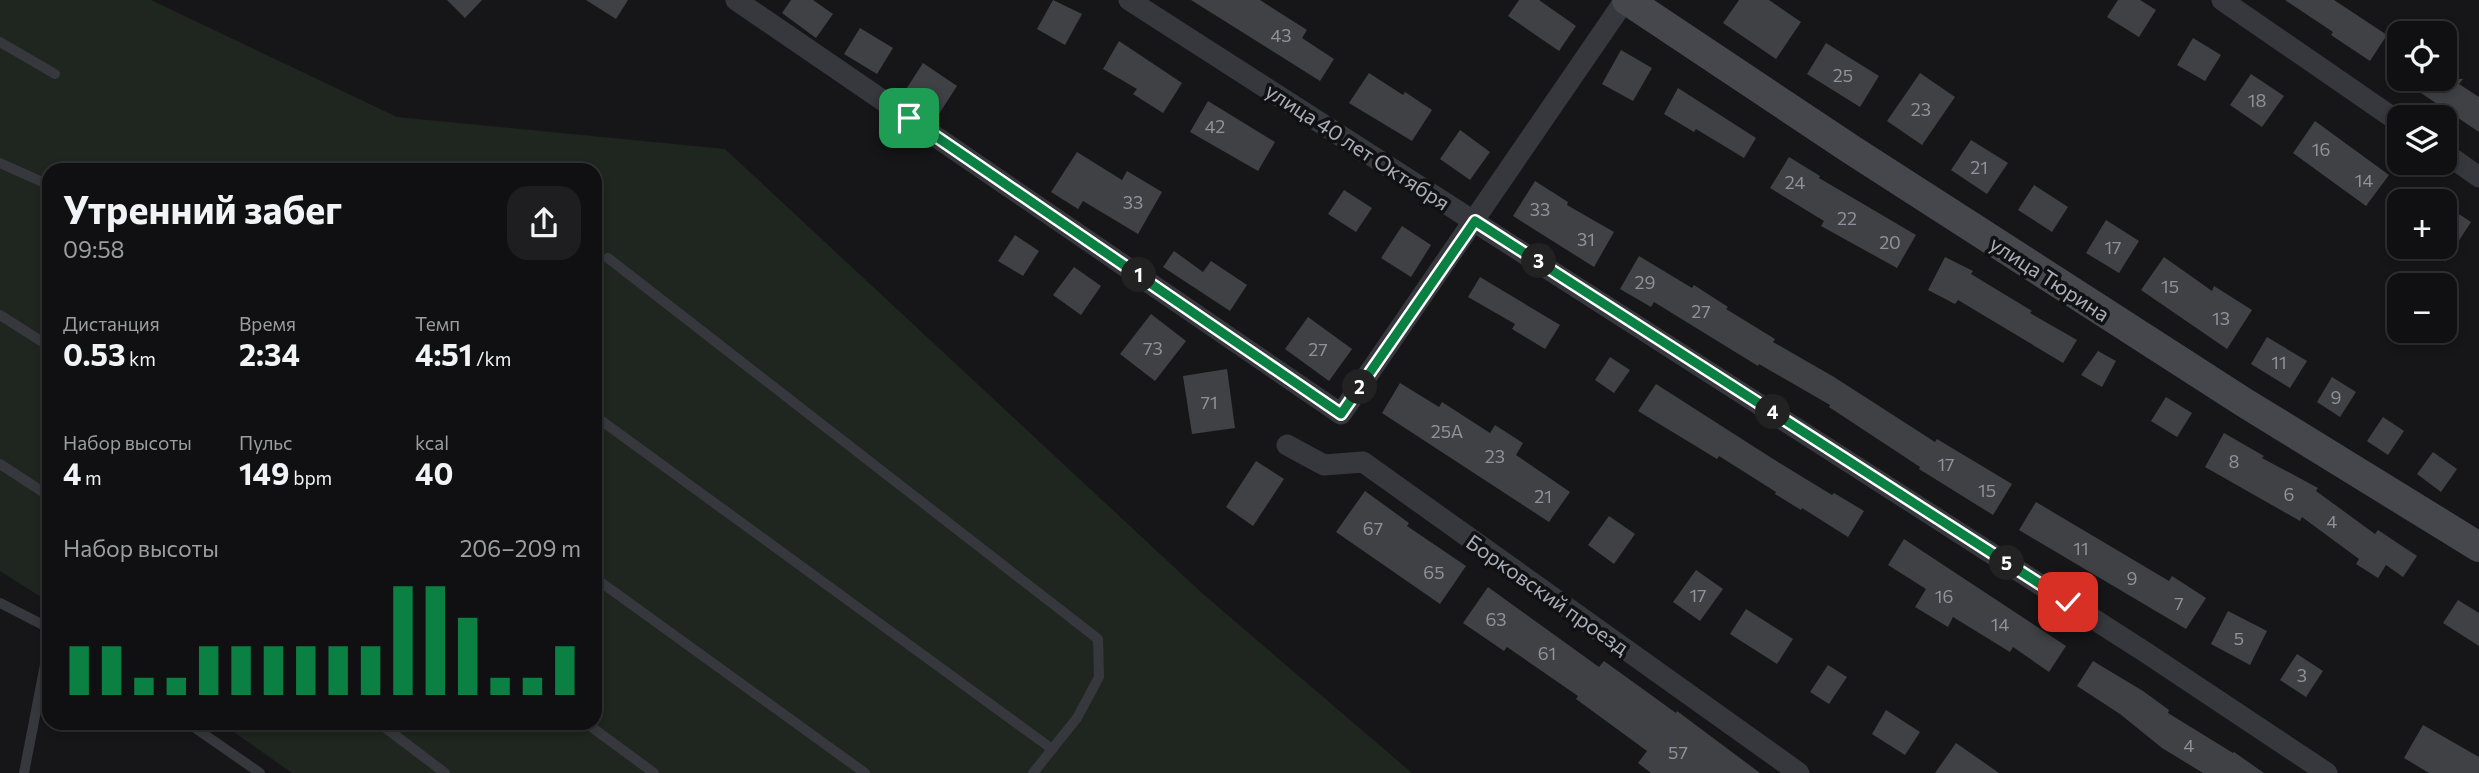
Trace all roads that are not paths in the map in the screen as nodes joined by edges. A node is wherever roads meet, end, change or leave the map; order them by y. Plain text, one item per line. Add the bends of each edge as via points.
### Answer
1 (736, 0) edge
2 (1129, 0) edge
3 (1626, 0) edge
4 (2222, 0) edge
5 (0, 42) edge
6 (55, 74) dead end
7 (2387, 114) edge
8 (2457, 161) edge
9 (0, 163) edge
10 (2479, 177) edge
11 (42, 182) edge
12 (1475, 221) junction
13 (608, 258) dead end
14 (0, 315) edge
15 (42, 342) edge
16 (602, 421) edge
17 (1287, 445) dead end
18 (0, 464) edge
19 (42, 491) edge
20 (2479, 547) edge
21 (602, 583) edge
22 (0, 603) edge
23 (42, 624) edge
24 (42, 680) edge
25 (198, 730) edge
26 (388, 730) edge
27 (596, 730) edge
28 (1052, 749) junction
29 (24, 773) edge
30 (260, 773) edge
31 (445, 773) edge
32 (654, 773) edge
33 (865, 773) edge
34 (1033, 773) edge
35 (1799, 773) edge
36 (2327, 773) edge

1 - 12 street via 1341,414
2 - 12 street, улица 40 лет Октября
3 - 12 street
3 - 20 street, улица Тюрина via 2234,396
4 - 7 street
5 - 6 lane
8 - 10 street
9 - 11 lane
12 - 36 street, улица 40 лет Октября
13 - 28 lane via 1098,639 1099,677 1077,718
14 - 15 lane
16 - 28 lane
17 - 35 street, Борковский проезд via 1324,466 1363,462
18 - 19 lane
21 - 33 lane
22 - 23 lane
24 - 29 lane
25 - 30 lane
26 - 31 lane
27 - 32 lane
28 - 34 lane

